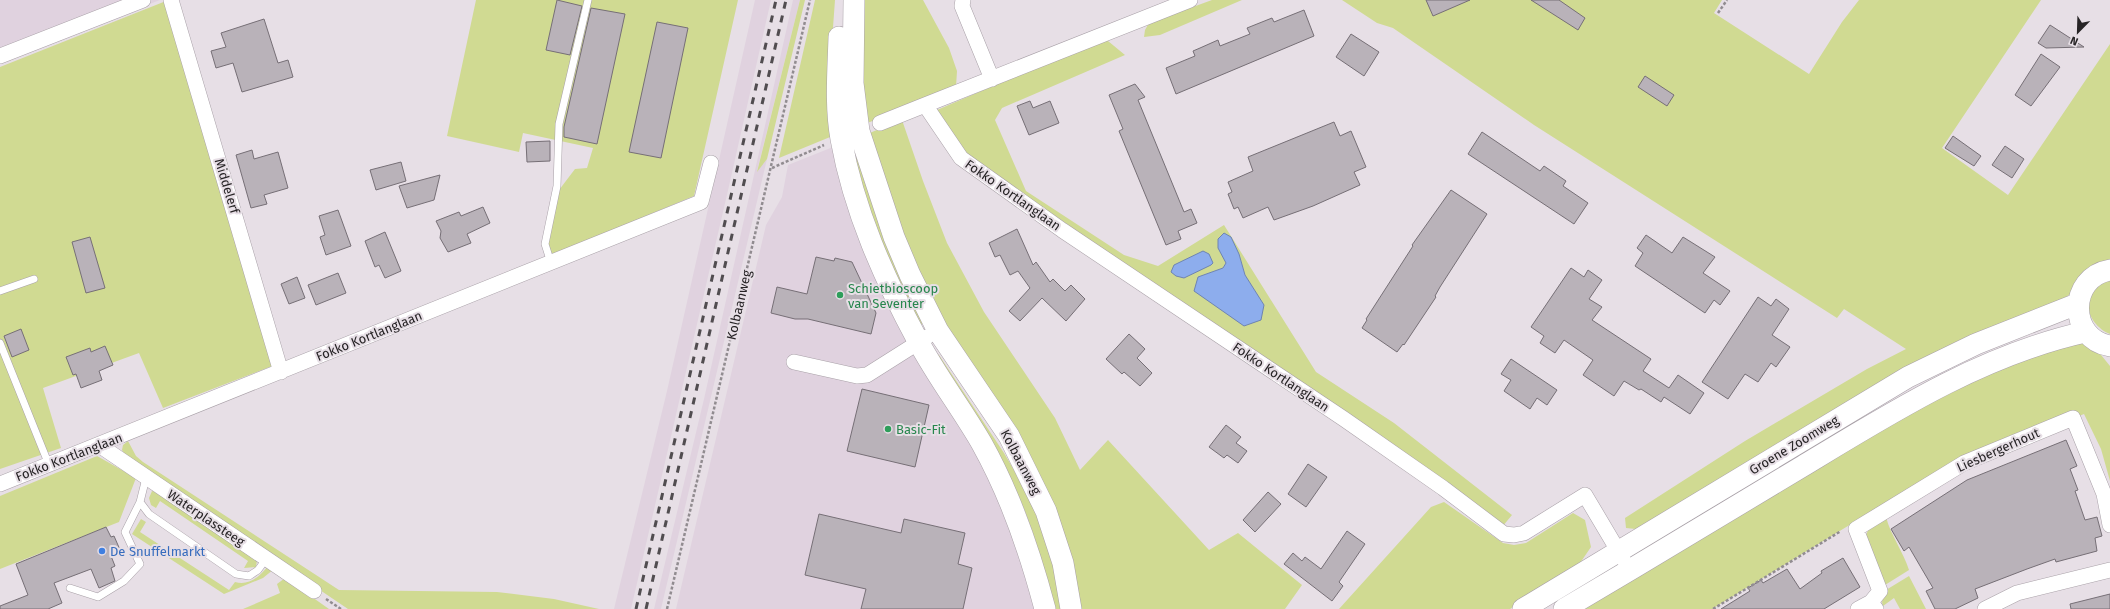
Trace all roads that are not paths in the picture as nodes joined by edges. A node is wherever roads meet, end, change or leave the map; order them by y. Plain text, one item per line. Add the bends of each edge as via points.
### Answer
1 (143, 0) edge
2 (171, 0) edge
3 (588, 0) edge
4 (841, 0) edge
5 (854, 0) edge
6 (963, 0) edge
7 (1190, 0) edge
8 (0, 56) edge
9 (992, 79) junction
10 (925, 105) junction
11 (880, 123) dead end
12 (711, 163) dead end
13 (551, 263) junction
14 (2110, 270) edge
15 (34, 279) dead end
16 (0, 292) edge
17 (2077, 304) junction
18 (938, 331) junction
19 (2085, 332) junction
20 (918, 342) junction
21 (0, 343) edge
22 (2110, 346) edge
23 (794, 362) dead end
24 (281, 372) junction
25 (99, 445) junction
26 (49, 465) junction
27 (146, 478) junction
28 (0, 484) edge
29 (140, 502) junction
30 (2110, 525) edge
31 (1619, 551) junction
32 (266, 559) junction
33 (1630, 570) junction
34 (2110, 570) edge
35 (70, 588) dead end
36 (314, 591) dead end
37 (1869, 607) edge
38 (1044, 609) edge
39 (1071, 609) edge
40 (1523, 609) edge
41 (1564, 609) edge
42 (1985, 609) edge

1 - 8 street
2 - 24 street, Middelerf
3 - 13 lane via 559,124 557,186 545,244
4 - 20 main road, Kolbaanweg via 838,88 841,138 852,186 871,245
5 - 18 main road, Kolbaanweg via 853,82 859,131 894,237
6 - 9 street via 962,6
7 - 9 street
9 - 10 street
10 - 11 street
10 - 31 street, Fokko Kortlanglaan via 960,158 1067,233 1344,418 1504,534 1524,533 1584,495
12 - 13 street, Fokko Kortlanglaan via 701,202
13 - 24 street, Fokko Kortlanglaan
14 - 17 main road via 2090,279 2081,290
15 - 16 lane
17 - 19 main road via 2078,319
17 - 31 main road, Groene Zoomweg via 1976,344 1908,377
18 - 20 street
18 - 39 main road, Kolbaanweg via 1009,436 1046,511 1063,563
19 - 22 main road via 2095,341
19 - 33 main road, Groene Zoomweg via 2048,340 1990,362 1926,394
20 - 23 street via 867,375 857,376
20 - 38 main road, Kolbaanweg via 982,444 1009,500 1032,562
21 - 26 lane
24 - 25 street, Fokko Kortlanglaan
25 - 26 street, Fokko Kortlanglaan
25 - 27 street, Waterplassteeg
26 - 28 street, Fokko Kortlanglaan
27 - 29 lane
27 - 32 street, Waterplassteeg
29 - 32 lane via 149,514 236,574 249,576 258,570
29 - 35 lane via 125,532 140,564 124,581 98,597
30 - 37 street, Liesbergerhout via 2104,494 2073,418 1964,463 1856,529 1880,591
31 - 33 street, Fokko Kortlanglaan
31 - 40 main road, Groene Zoomweg
32 - 36 street, Waterplassteeg
33 - 41 main road, Groene Zoomweg
34 - 42 street via 2017,592

